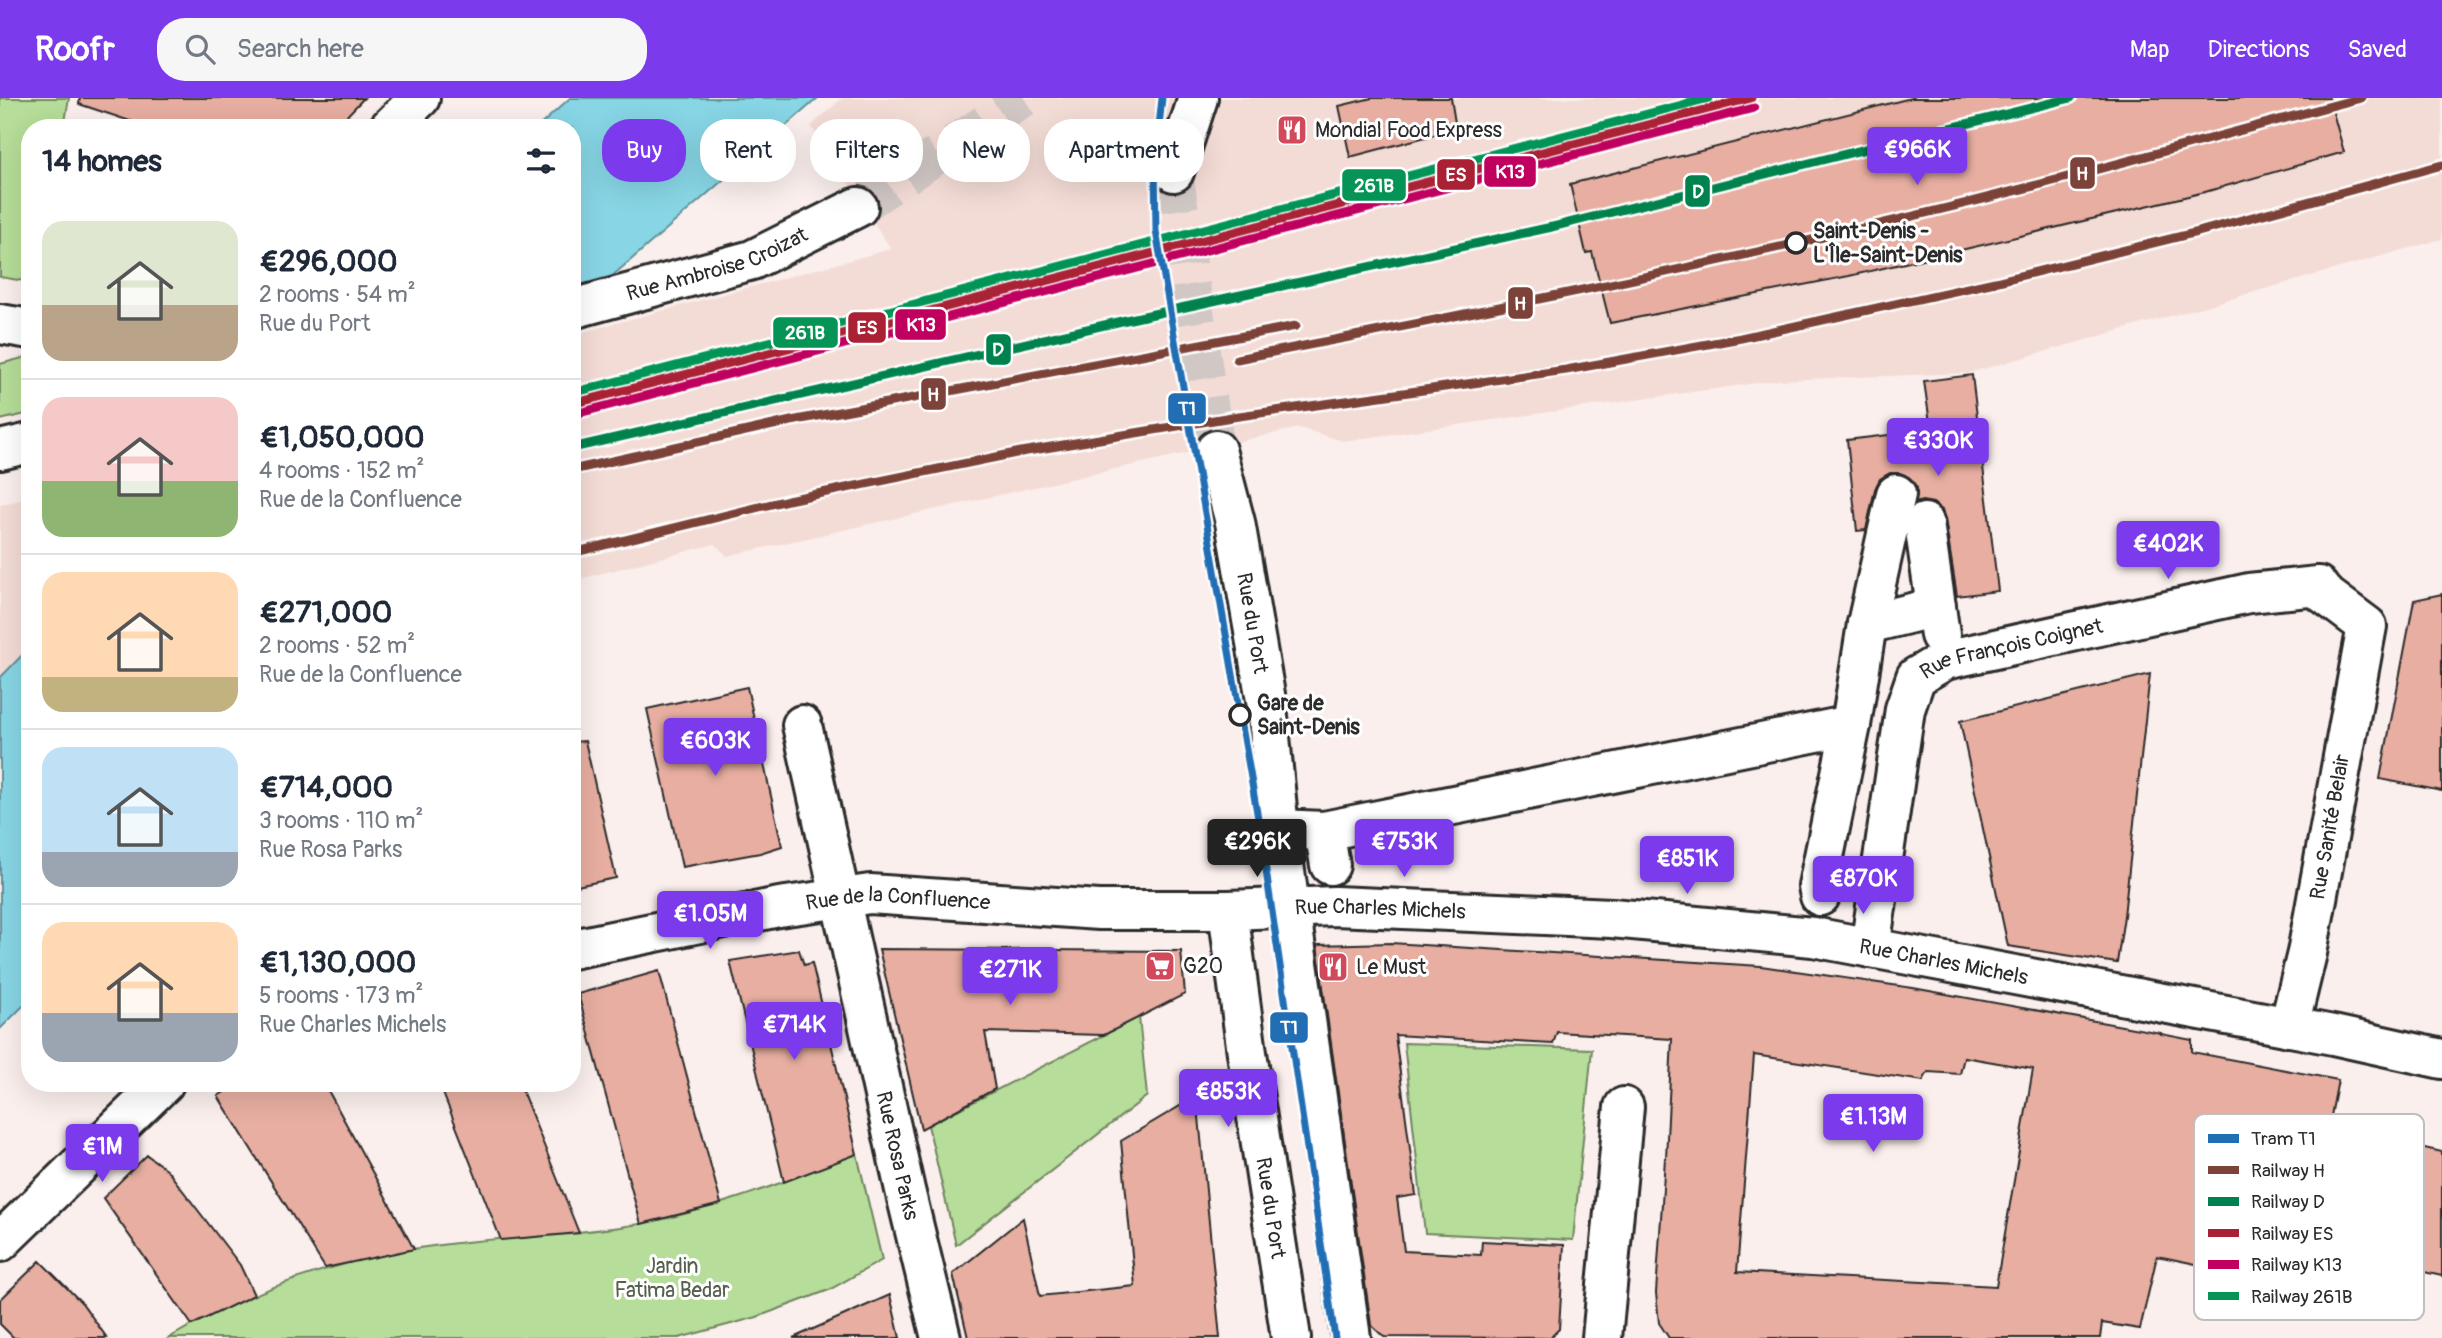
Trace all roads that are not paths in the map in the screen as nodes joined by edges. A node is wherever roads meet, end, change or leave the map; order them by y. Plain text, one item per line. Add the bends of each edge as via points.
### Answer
1 (419, 98) edge
2 (1198, 98) edge
3 (398, 119) edge
4 (1191, 119) edge
5 (858, 207) tunnel mouth
6 (581, 307) edge
7 (0, 324) edge
8 (21, 328) edge
9 (21, 445) edge
10 (0, 450) edge
11 (1216, 450) tunnel mouth
12 (1896, 494) dead end
13 (1924, 523) dead end
14 (1867, 624) junction
15 (2367, 626) joint
16 (802, 725) dead end
17 (1851, 725) junction
18 (1279, 829) junction
19 (1820, 896) dead end
20 (839, 898) junction
21 (1290, 907) junction
22 (1228, 910) junction
23 (581, 947) edge
24 (1870, 948) junction
25 (2289, 1027) junction
26 (2442, 1059) edge
27 (155, 1092) edge
28 (1623, 1107) dead end
29 (0, 1242) edge
30 (941, 1338) edge
31 (1291, 1338) edge
32 (1351, 1338) edge
33 (1602, 1338) edge

1 - 3 street
2 - 4 street
5 - 6 street, Rue Ambroise Croizat via 752,260
7 - 8 street
9 - 10 street
11 - 18 street, Rue du Port via 1235,522 1267,706
12 - 14 street
13 - 14 street via 1938,621
14 - 17 street
15 - 24 street, Rue François Coignet via 2318,586 2263,592 1945,660 1916,677 1905,709
15 - 25 street, Rue Sanité Belair via 2307,953
16 - 20 street, Rue Rosa Parks
17 - 18 street via 1327,848
17 - 19 street via 1818,886
18 - 21 street, Rue du Port
20 - 22 street, Rue de la Confluence via 870,894 1099,910
20 - 23 street, Rue de la Confluence
20 - 30 street, Rue Rosa Parks
21 - 22 street, Rue Charles Michels
21 - 24 street, Rue Charles Michels via 1612,918 1813,937
21 - 32 street, Rue du Port
22 - 31 street, Rue du Port
24 - 25 street, Rue Charles Michels
25 - 26 street, Rue Charles Michels
27 - 29 street
28 - 33 street

